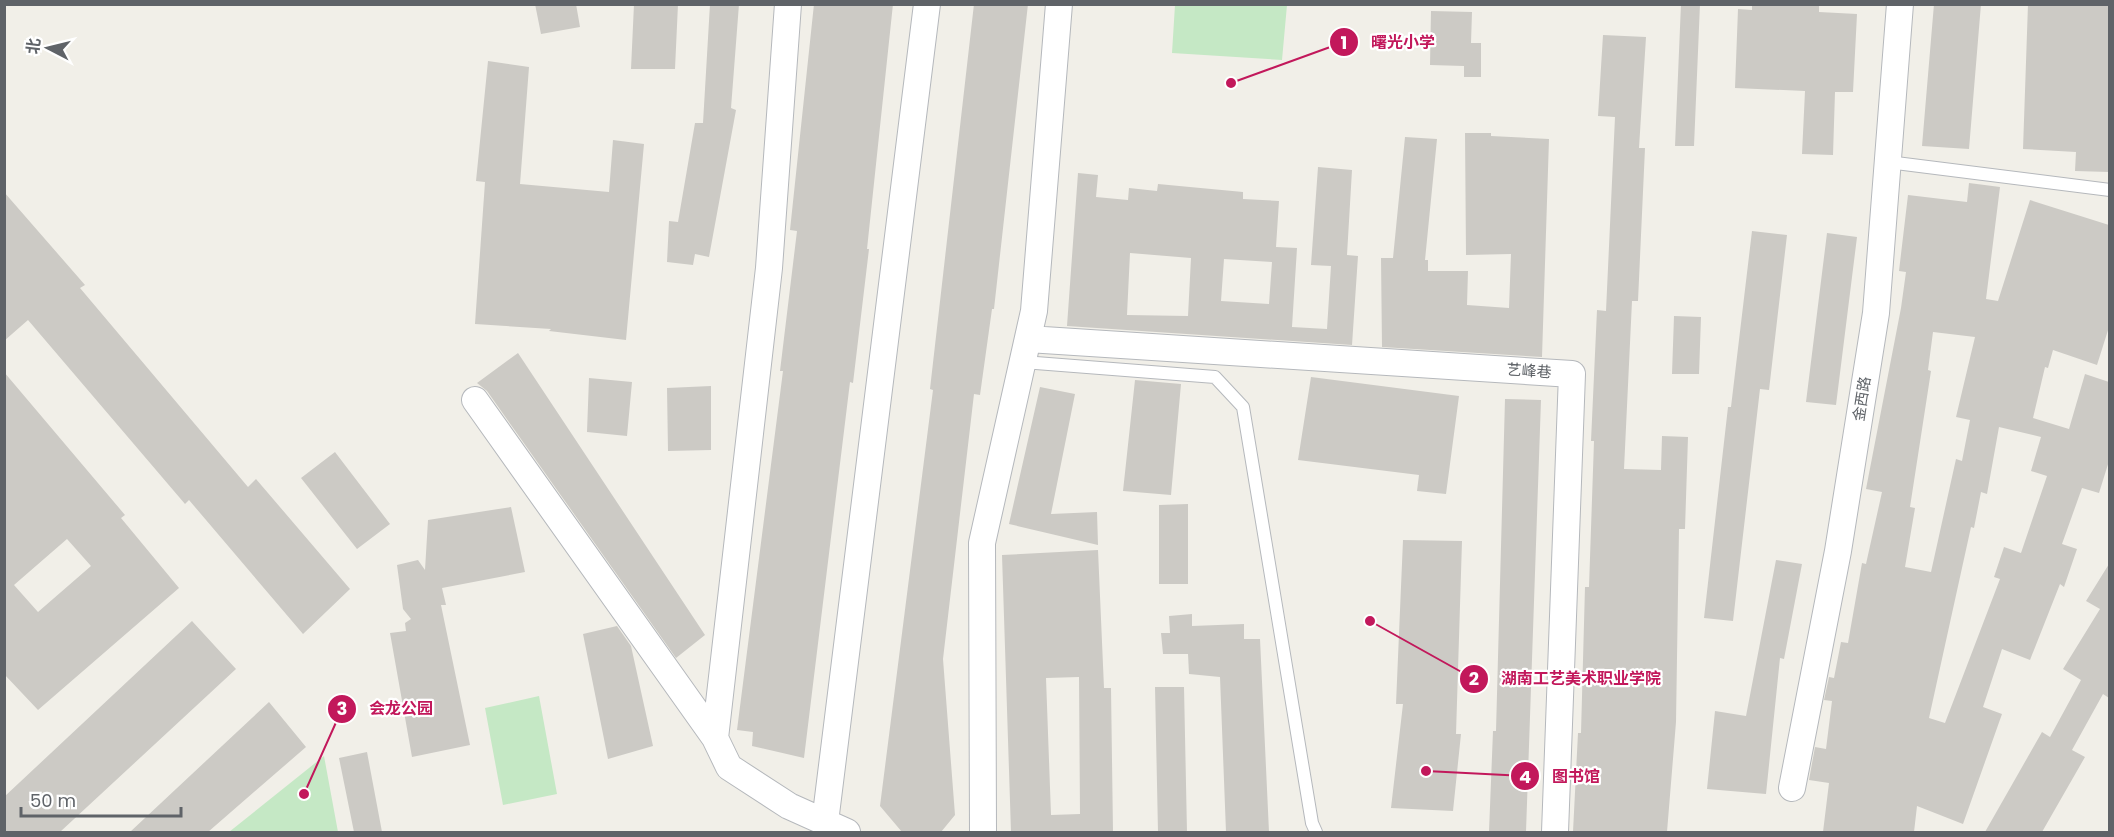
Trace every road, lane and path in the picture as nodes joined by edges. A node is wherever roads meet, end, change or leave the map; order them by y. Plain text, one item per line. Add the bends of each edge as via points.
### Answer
1 (788, 4) edge
2 (927, 4) edge
3 (1059, 4) edge
4 (1900, 4) edge
5 (1888, 162) junction
6 (2109, 190) edge
7 (1026, 350) junction
8 (475, 400) dead end
9 (715, 738) junction
10 (1792, 789) dead end
11 (836, 827) edge
12 (983, 832) edge
13 (1316, 832) edge
14 (1555, 832) edge

1 - 9 street via 769,268
2 - 11 street
3 - 7 street via 1034,311
4 - 5 street, 金西路
5 - 6 lane
5 - 10 street, 金西路 via 1876,313 1838,551
7 - 12 street via 982,543
7 - 13 lane via 1215,377 1243,407
7 - 14 street, 艺峰巷 via 1572,374
8 - 9 street
9 - 11 street via 729,767 789,806

